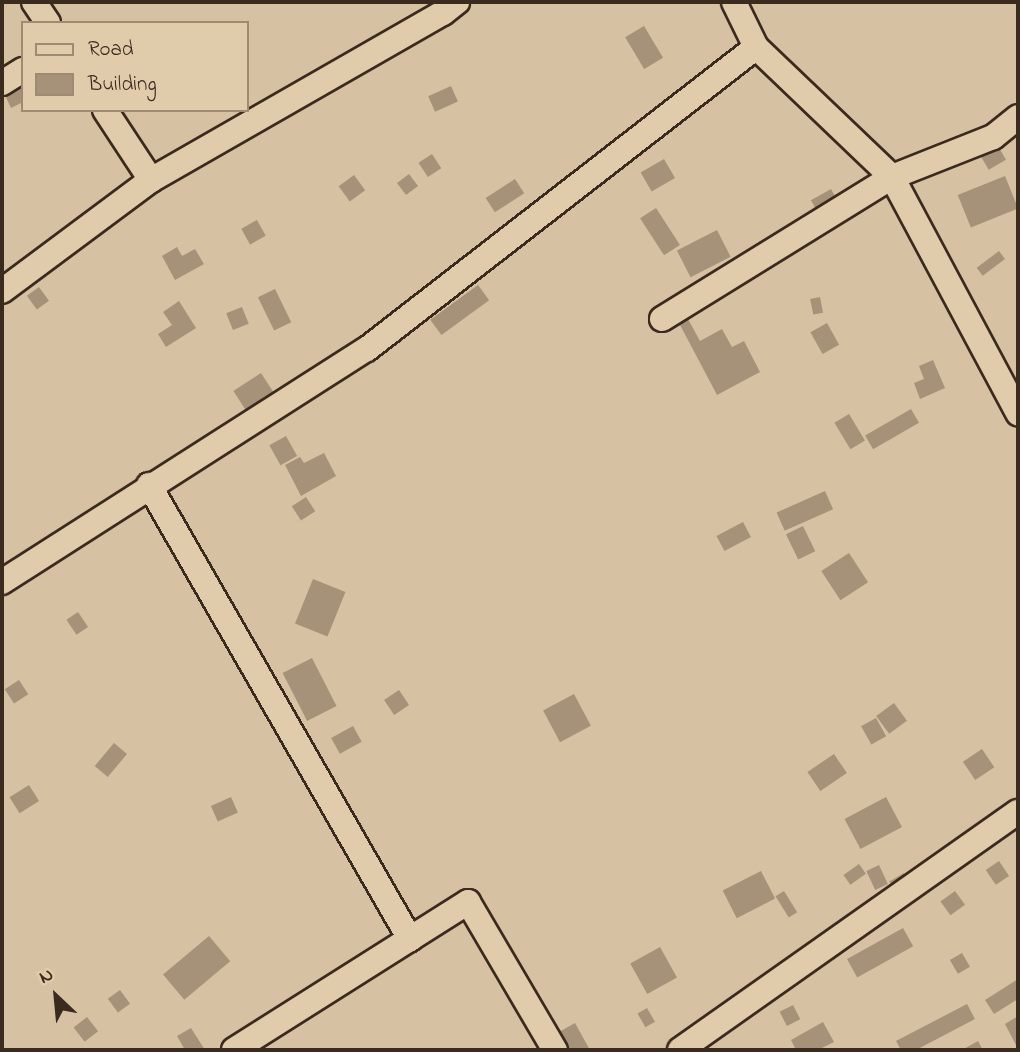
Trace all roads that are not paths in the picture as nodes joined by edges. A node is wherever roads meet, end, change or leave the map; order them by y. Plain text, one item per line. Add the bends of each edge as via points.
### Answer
1 (34, 2) edge
2 (457, 2) edge
3 (734, 2) edge
4 (47, 21) edge
5 (757, 47) junction
6 (21, 71) edge
7 (2, 83) edge
8 (106, 112) edge
9 (1018, 117) edge
10 (892, 177) junction
11 (151, 180) junction
12 (2, 291) edge
13 (662, 318) dead end
14 (1018, 413) edge
15 (149, 485) junction
16 (2, 582) edge
17 (1018, 812) edge
18 (410, 939) junction
19 (249, 1046) edge
20 (555, 1050) edge
21 (680, 1050) edge

1 - 4 street
2 - 11 street
3 - 5 street
5 - 10 street
5 - 15 street via 366,349
6 - 7 street
8 - 11 street
9 - 10 street via 993,137
10 - 13 street
10 - 14 street
11 - 12 street
15 - 16 street
15 - 18 street
17 - 21 street
18 - 19 street
18 - 20 street via 468,902

